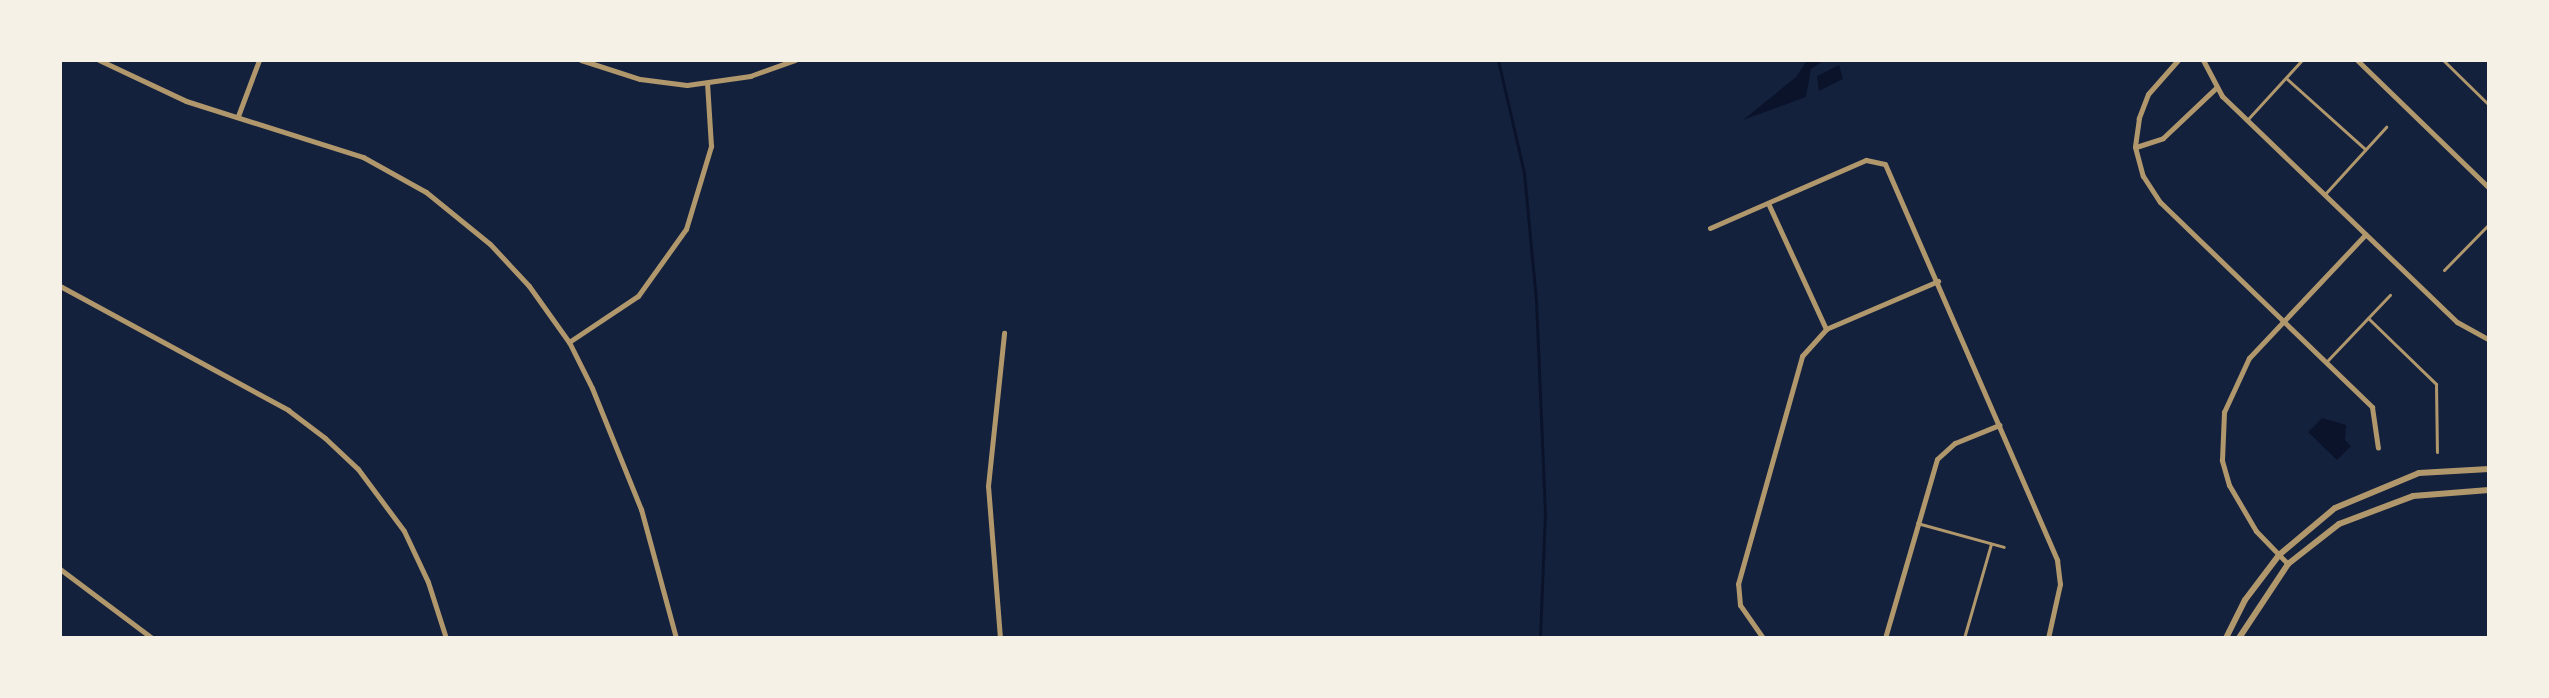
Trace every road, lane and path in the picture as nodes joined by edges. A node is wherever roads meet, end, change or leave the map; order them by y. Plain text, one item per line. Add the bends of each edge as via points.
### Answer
1 (99, 60) edge
2 (259, 60) edge
3 (581, 60) edge
4 (795, 60) edge
5 (2178, 60) edge
6 (2203, 60) edge
7 (2357, 60) edge
8 (2443, 60) edge
9 (2301, 61) edge
10 (2286, 78) junction
11 (707, 83) junction
12 (2217, 87) junction
13 (2489, 105) edge
14 (238, 116) junction
15 (2248, 119) junction
16 (2386, 127) dead end
17 (2135, 147) junction
18 (2365, 149) junction
19 (2489, 188) edge
20 (2325, 194) junction
21 (1768, 203) junction
22 (2489, 224) edge
23 (1710, 228) dead end
24 (2366, 234) junction
25 (2444, 270) dead end
26 (1938, 281) junction
27 (60, 286) edge
28 (2390, 295) dead end
29 (2368, 318) junction
30 (2283, 320) junction
31 (1826, 329) junction
32 (1004, 333) dead end
33 (2489, 340) edge
34 (569, 342) junction
35 (2328, 360) junction
36 (1999, 425) junction
37 (2378, 448) dead end
38 (2437, 452) dead end
39 (2489, 469) edge
40 (2489, 490) edge
41 (1917, 523) junction
42 (1991, 544) junction
43 (2004, 547) dead end
44 (2279, 555) junction
45 (2288, 564) junction
46 (60, 569) edge
47 (152, 638) edge
48 (446, 638) edge
49 (676, 638) edge
50 (1000, 638) edge
51 (1763, 638) edge
52 (1885, 638) edge
53 (1964, 638) edge
54 (2048, 638) edge
55 (2226, 638) edge
56 (2239, 638) edge

1 - 14 street via 186,101
2 - 14 street
3 - 11 street via 640,79
4 - 11 street
5 - 17 street via 2148,94
6 - 12 street
7 - 19 street
8 - 13 lane
9 - 10 lane
10 - 15 lane
10 - 18 lane
11 - 34 street via 707,167 697,205 672,255 638,296
12 - 15 street
12 - 17 street via 2163,138
14 - 34 street via 350,152 426,192 490,244 529,286
15 - 20 street
16 - 18 lane
17 - 30 street via 2143,176 2160,202
18 - 20 lane
20 - 24 street
21 - 23 street
21 - 26 street via 1866,160 1881,161
21 - 31 street
22 - 25 lane
24 - 30 street
24 - 33 street via 2457,322
26 - 31 street
26 - 36 street
27 - 48 street via 288,410 325,438 358,469 404,531
28 - 29 lane
29 - 35 lane
29 - 38 lane via 2436,384
30 - 35 street
30 - 44 street via 2237,376 2222,433 2222,460 2239,506
31 - 51 street via 1813,340 1799,366 1738,584 1740,605
32 - 50 street via 988,486
34 - 49 street via 641,509
35 - 37 street via 2372,407
36 - 41 street via 1941,454
36 - 54 street via 2059,568 2059,594
39 - 44 street via 2448,469 2392,480 2335,508
40 - 45 street via 2444,491 2376,508 2314,539
41 - 42 lane
41 - 52 street
42 - 43 lane
42 - 53 lane
44 - 45 street
44 - 55 street via 2245,600
45 - 56 street via 2260,598
46 - 47 street

